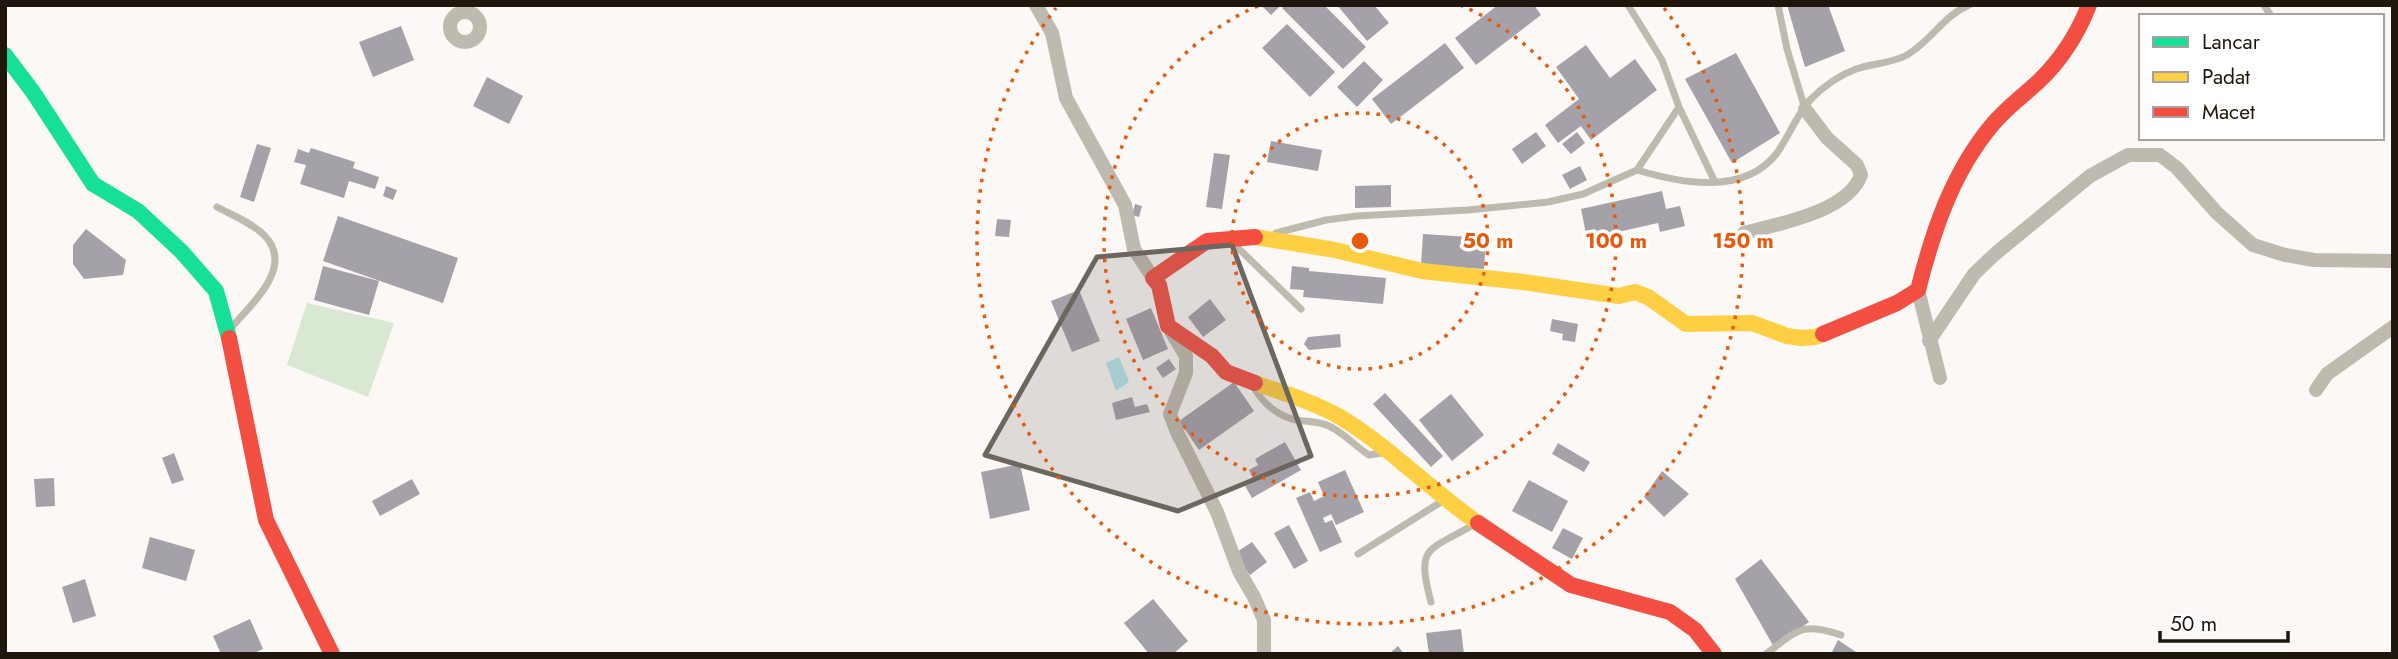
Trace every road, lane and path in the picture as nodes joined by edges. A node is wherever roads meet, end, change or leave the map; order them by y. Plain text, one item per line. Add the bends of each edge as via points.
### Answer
1 (1036, 5) edge
2 (1628, 5) edge
3 (1778, 5) edge
4 (1969, 5) edge
5 (2089, 5) edge
6 (5, 55) edge
7 (1679, 107) junction
8 (1805, 108) junction
9 (1637, 170) junction
10 (1715, 182) junction
11 (217, 207) dead end
12 (1744, 233) dead end
13 (1259, 237) junction
14 (1229, 239) junction
15 (2393, 261) edge
16 (1153, 278) junction
17 (1918, 290) junction
18 (1301, 309) dead end
19 (1168, 326) junction
20 (2393, 327) edge
21 (228, 332) junction
22 (1929, 341) junction
23 (1940, 378) dead end
24 (2316, 390) dead end
25 (1444, 500) junction
26 (1476, 523) junction
27 (1358, 554) dead end
28 (1431, 602) dead end
29 (1841, 635) dead end
30 (332, 654) edge
31 (1264, 654) edge
32 (1714, 654) edge
33 (1766, 654) edge

1 - 16 street via 1052,33 1066,98 1125,205 1134,249
2 - 7 lane via 1662,60
3 - 8 lane
4 - 8 lane via 1947,17 1906,55 1855,69
5 - 17 street via 2062,54 1992,125 1958,173 1936,225
6 - 21 street via 93,184 138,211 216,291
7 - 9 lane
7 - 10 lane
8 - 10 lane via 1783,145 1765,164
8 - 12 street via 1857,165 1858,184 1812,215
9 - 10 lane via 1680,182
9 - 13 lane via 1564,199 1357,216
11 - 21 lane via 266,236 275,255 268,285
13 - 14 street
13 - 17 street via 1422,271 1619,296 1635,292 1686,324 1752,323 1801,338 1851,323
14 - 16 street via 1207,241
14 - 18 lane
15 - 22 street via 2314,260 2253,245 2160,155 2128,155 2090,176 1995,254 1974,274
16 - 19 street
17 - 22 street
19 - 25 street via 1212,356 1226,372 1340,417 1402,462
19 - 31 street via 1186,356 1186,373 1170,414 1264,620
20 - 24 street via 2327,374
21 - 30 street via 266,520
22 - 23 street
25 - 26 street
25 - 27 lane
26 - 28 lane via 1435,547 1424,559
26 - 32 street via 1571,585 1681,618
29 - 33 lane via 1810,627

